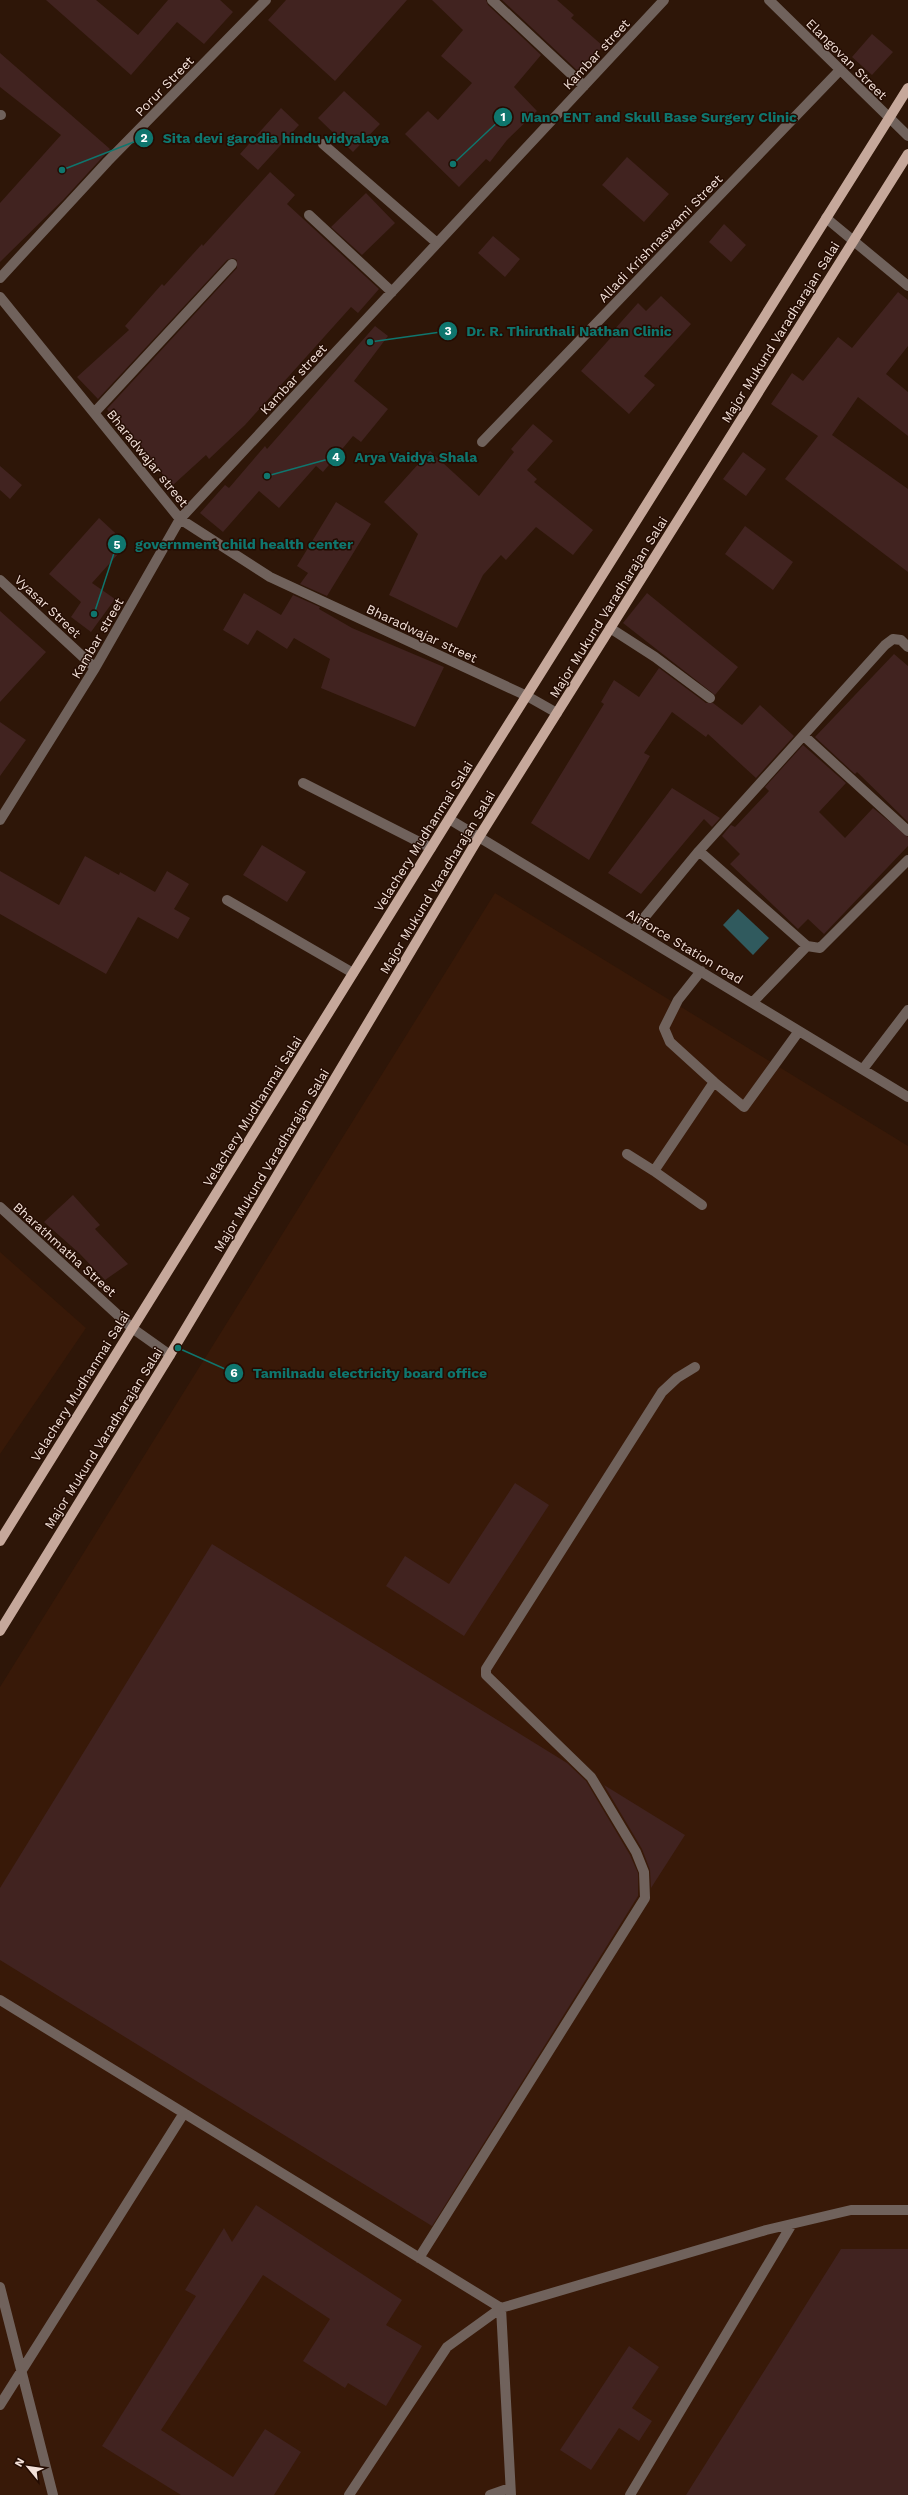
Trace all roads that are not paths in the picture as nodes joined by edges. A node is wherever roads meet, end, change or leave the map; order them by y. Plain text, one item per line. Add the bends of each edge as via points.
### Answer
1 (266, 0) edge
2 (492, 0) edge
3 (664, 0) edge
4 (769, 0) edge
5 (840, 70) junction
6 (584, 86) junction
7 (908, 88) edge
8 (889, 118) junction
9 (908, 136) edge
10 (323, 144) dead end
11 (908, 154) edge
12 (309, 215) dead end
13 (826, 218) junction
14 (854, 240) junction
15 (437, 243) junction
16 (232, 264) dead end
17 (0, 278) edge
18 (908, 286) edge
19 (392, 292) junction
20 (0, 297) edge
21 (94, 413) junction
22 (482, 442) dead end
23 (180, 519) junction
24 (0, 580) edge
25 (610, 628) junction
26 (908, 647) edge
27 (95, 668) junction
28 (527, 696) junction
29 (710, 698) dead end
30 (557, 712) junction
31 (804, 736) junction
32 (303, 783) dead end
33 (449, 819) junction
34 (0, 820) edge
35 (908, 831) edge
36 (479, 837) junction
37 (431, 848) junction
38 (699, 851) junction
39 (908, 860) edge
40 (227, 900) dead end
41 (634, 930) junction
42 (806, 946) junction
43 (701, 971) junction
44 (353, 973) junction
45 (753, 1002) junction
46 (908, 1010) edge
47 (799, 1030) junction
48 (863, 1069) junction
49 (714, 1082) junction
50 (908, 1097) edge
51 (626, 1154) dead end
52 (654, 1171) junction
53 (702, 1205) dead end
54 (0, 1207) edge
55 (132, 1328) junction
56 (170, 1355) junction
57 (695, 1367) dead end
58 (0, 1541) edge
59 (0, 1631) edge
60 (0, 2000) edge
61 (184, 2113) junction
62 (908, 2210) edge
63 (792, 2224) junction
64 (419, 2258) junction
65 (0, 2287) edge
66 (501, 2308) junction
67 (21, 2370) junction
68 (0, 2405) edge
69 (511, 2492) edge
70 (53, 2495) edge
71 (349, 2495) edge
72 (490, 2495) edge
73 (630, 2495) edge

1 - 17 street, Porur Street via 108,161
2 - 6 street
3 - 6 street, Kambar street
4 - 5 street, Elangovan Street
5 - 8 street, Elangovan Street
5 - 22 street, Alladi Krishnaswami Street
6 - 15 street, Kambar street
7 - 8 main road, Major Mukund Varadharajan Salai
8 - 9 street, Elangovan Street
8 - 13 main road, Major Mukund Varadharajan Salai
10 - 15 street
11 - 14 main road, Major Mukund Varadharajan Salai
12 - 19 street
13 - 14 street
13 - 28 main road, Major Mukund Varadharajan Salai
14 - 18 street
14 - 25 main road, Major Mukund Varadharajan Salai
15 - 19 street, Kambar street
16 - 21 street
19 - 23 street, Kambar street
20 - 21 street, Bharadwajar street
21 - 23 street, Bharadwajar street
23 - 27 street, Kambar street
23 - 28 street, Bharadwajar street via 270,577
24 - 27 street, Vyasar Street
25 - 29 street via 655,656
25 - 30 main road, Major Mukund Varadharajan Salai
26 - 31 street via 900,640 893,639 885,645
27 - 34 street, Kambar street
28 - 30 street, Bharadwajar street
28 - 33 main road, Velachery Mudhanmai Salai
30 - 36 main road, Major Mukund Varadharajan Salai
31 - 35 street
31 - 38 street
32 - 37 street
33 - 36 street, Airforce Station road
33 - 37 main road, Velachery Mudhanmai Salai
36 - 41 street, Airforce Station road
36 - 56 main road, Major Mukund Varadharajan Salai
37 - 44 main road, Velachery Mudhanmai Salai
38 - 41 street
38 - 42 street
39 - 42 street via 820,948
40 - 44 street
41 - 43 street, Airforce Station road
42 - 45 street
43 - 45 street, Airforce Station road
43 - 49 street via 678,1000 664,1028 670,1042
44 - 55 main road, Velachery Mudhanmai Salai
45 - 47 street, Airforce Station road
46 - 48 street
47 - 48 street, Airforce Station road
47 - 49 street via 744,1107
48 - 50 street, Airforce Station road
49 - 52 street
51 - 52 street
52 - 53 street
54 - 55 street, Bharathmatha Street
55 - 56 street, Bharathmatha Street
55 - 58 main road, Velachery Mudhanmai Salai
56 - 59 main road, Major Mukund Varadharajan Salai
57 - 64 street via 677,1378 662,1392 486,1669 486,1675 591,1778 636,1852 644,1872 645,1898
60 - 61 street
61 - 64 street
61 - 67 street
62 - 63 street via 852,2210
63 - 66 street
63 - 73 street
64 - 66 street
65 - 67 street
66 - 69 street
66 - 71 street via 447,2347
67 - 68 street
67 - 70 street
69 - 72 street

